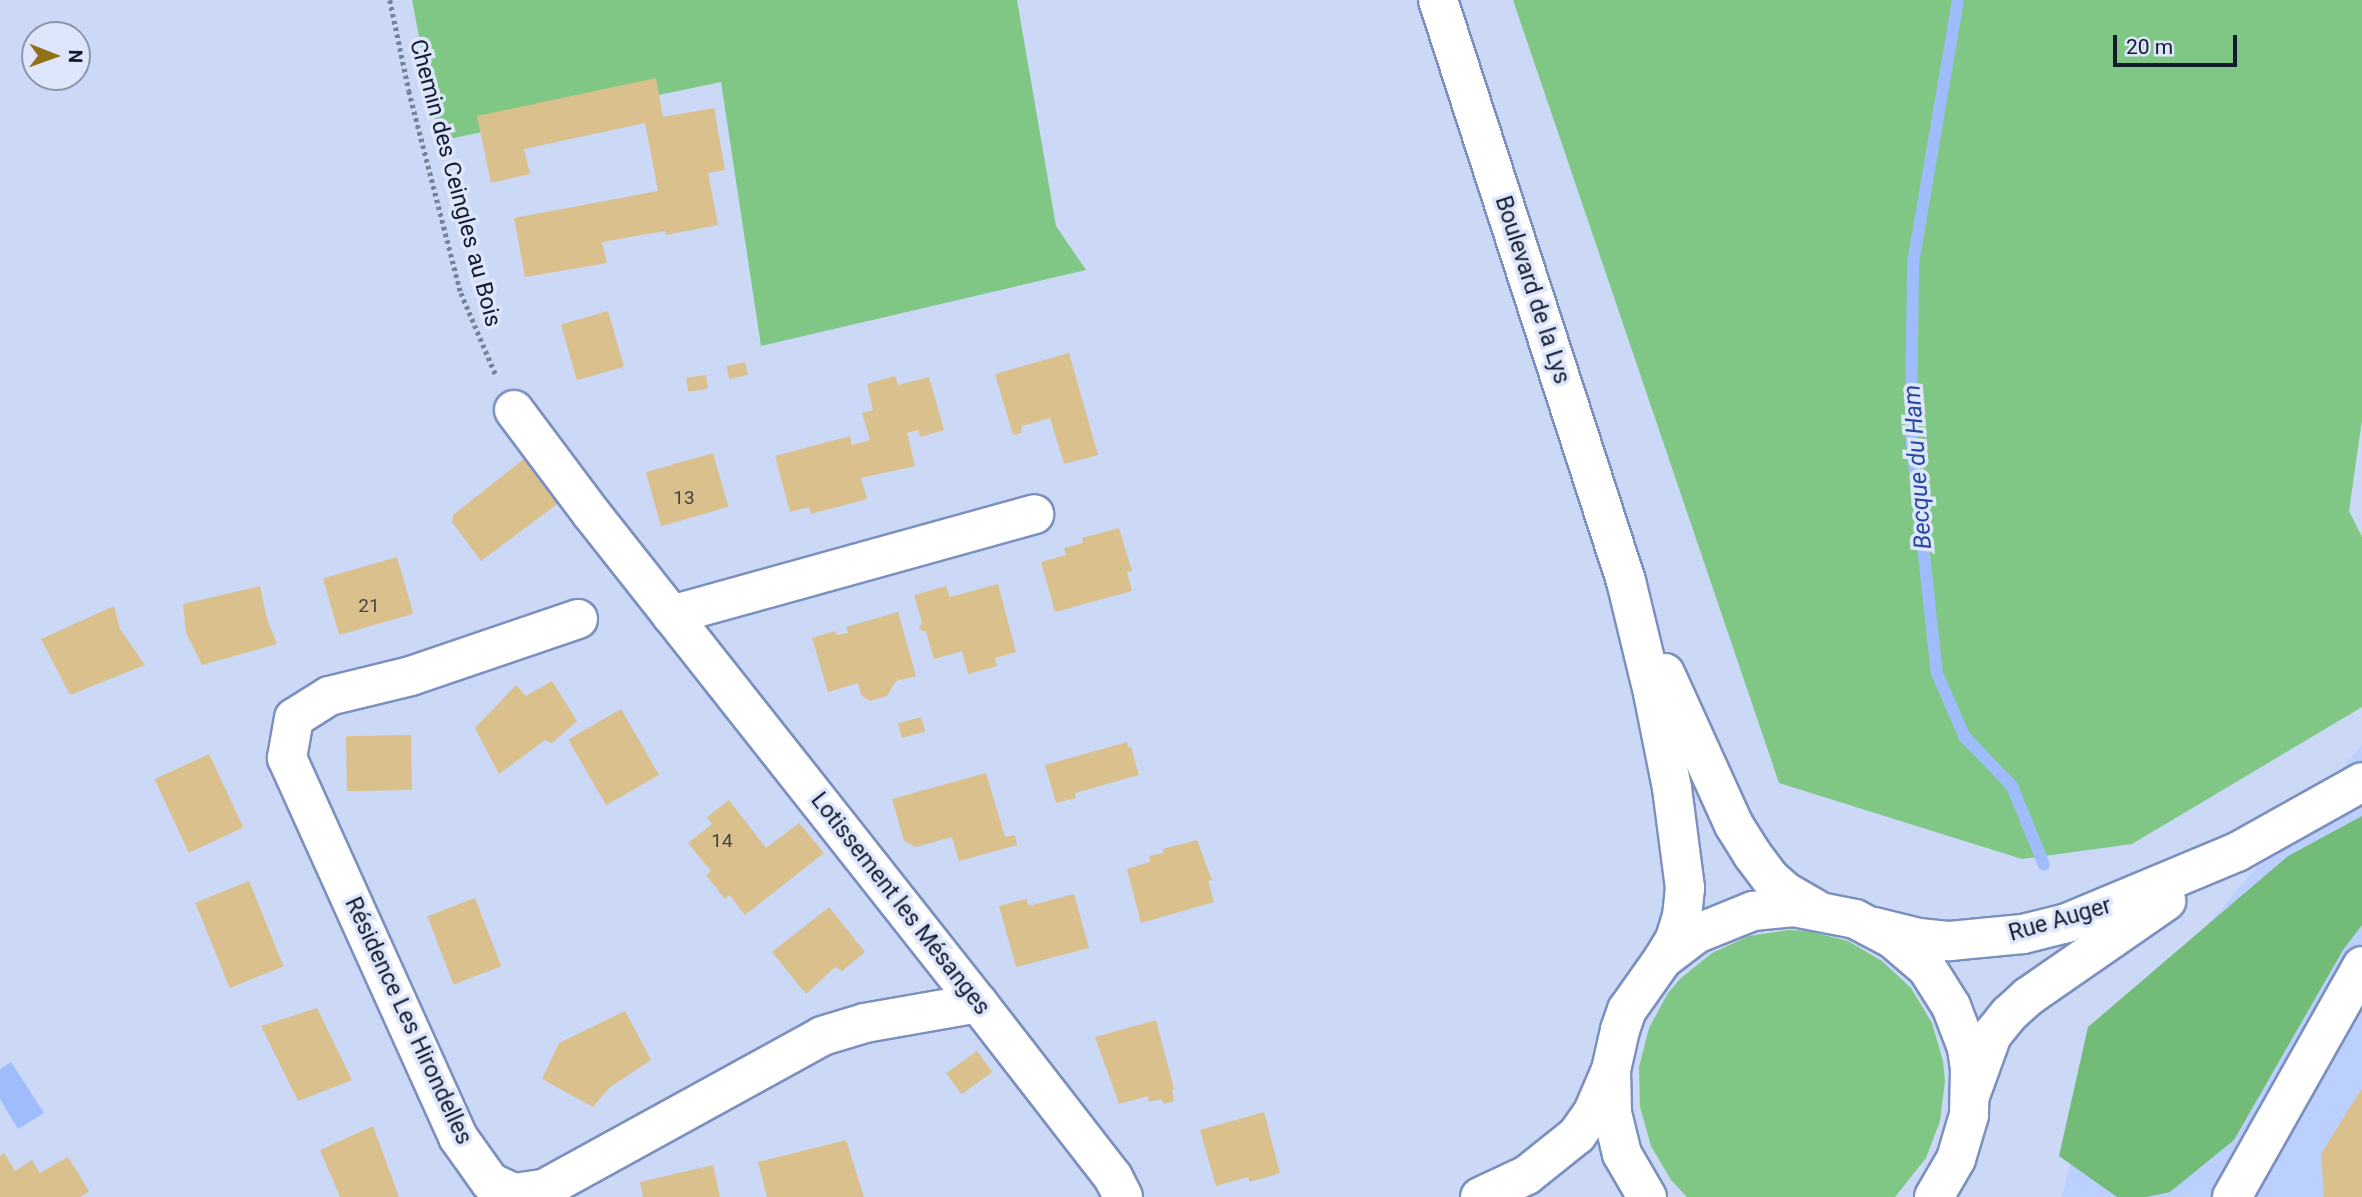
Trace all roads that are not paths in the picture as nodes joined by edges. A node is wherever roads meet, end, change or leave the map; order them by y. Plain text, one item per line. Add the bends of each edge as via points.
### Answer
1 (1438, 0) edge
2 (514, 410) road end
3 (1034, 514) dead end
4 (1626, 581) junction
5 (671, 614) junction
6 (578, 619) dead end
7 (2362, 782) edge
8 (2236, 852) junction
9 (1815, 909) junction
10 (1874, 927) junction
11 (1663, 959) junction
12 (2362, 967) edge
13 (978, 1003) junction
14 (1611, 1070) junction
15 (1971, 1093) junction
16 (1123, 1197) edge
17 (1480, 1197) edge
18 (1647, 1197) edge
19 (1934, 1197) edge
20 (2232, 1197) edge

1 - 4 street, Boulevard de la Lys
2 - 5 street, Lotissement les Mésanges
3 - 5 street
4 - 9 street, Boulevard de la Lys via 1734,825 1770,878
4 - 11 street, Boulevard de la Lys via 1653,692 1683,854 1682,916
5 - 13 street, Lotissement les Mésanges
6 - 13 street, Résidence Les Hirondelles via 411,676 329,696 294,718 287,758 458,1137 490,1182 514,1193 544,1189 822,1036 865,1023
7 - 8 street, Rue Auger
8 - 10 street, Rue Auger via 2123,902 2023,934 1950,941 1919,939
8 - 15 street, Rue Auger via 2029,996 1992,1035
9 - 10 street
9 - 11 street via 1774,908 1733,916 1696,934
10 - 15 street via 1927,968 1951,1006 1966,1048
11 - 14 street via 1628,1010
12 - 20 street
13 - 16 street, Lotissement les Mésanges via 1113,1177
14 - 17 street via 1577,1135 1527,1175
14 - 18 street via 1616,1133
15 - 19 street via 1964,1138

